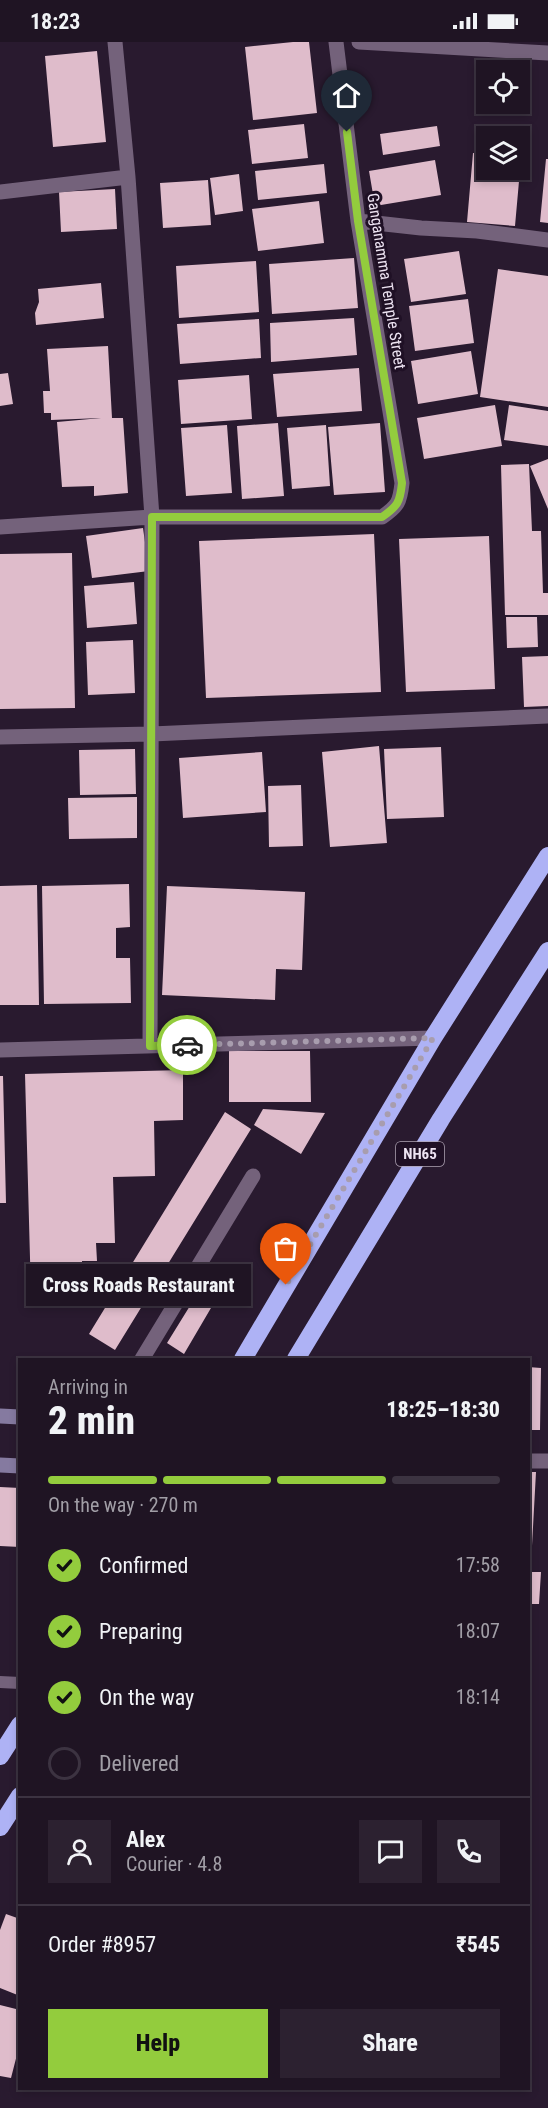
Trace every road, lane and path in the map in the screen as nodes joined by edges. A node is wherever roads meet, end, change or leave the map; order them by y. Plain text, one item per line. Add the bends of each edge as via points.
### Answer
1 (115, 42) edge
2 (336, 42) edge
3 (359, 42) edge
4 (548, 52) edge
5 (128, 177) junction
6 (0, 192) edge
7 (358, 221) junction
8 (548, 240) edge
9 (152, 517) junction
10 (0, 527) edge
11 (548, 716) edge
12 (152, 734) junction
13 (0, 736) edge
14 (548, 856) edge
15 (548, 951) edge
16 (433, 1038) junction
17 (150, 1046) junction
18 (0, 1050) edge
19 (253, 1176) dead end
20 (143, 1358) edge
21 (244, 1358) edge
22 (297, 1358) edge
23 (0, 1416) edge
24 (18, 1417) edge
25 (530, 1461) edge
26 (548, 1461) edge
27 (0, 1465) edge
28 (18, 1466) edge
29 (0, 1682) edge
30 (18, 1683) edge
31 (18, 1728) edge
32 (0, 1756) edge
33 (18, 1799) edge
34 (0, 1827) edge

1 - 5 street
2 - 7 street, Ganganamma Temple Street
3 - 4 street
5 - 6 street
5 - 9 street
7 - 8 street
7 - 9 street, Ganganamma Temple Street via 402,483 400,500 382,517
9 - 10 street
9 - 12 street
11 - 12 street
12 - 13 street
12 - 17 street
14 - 16 highway, NH65
15 - 22 highway, NH65
16 - 17 street
16 - 21 highway, NH65
17 - 18 street
19 - 20 street
23 - 24 street
25 - 26 street
27 - 28 street
29 - 30 lane
31 - 32 highway
33 - 34 highway

